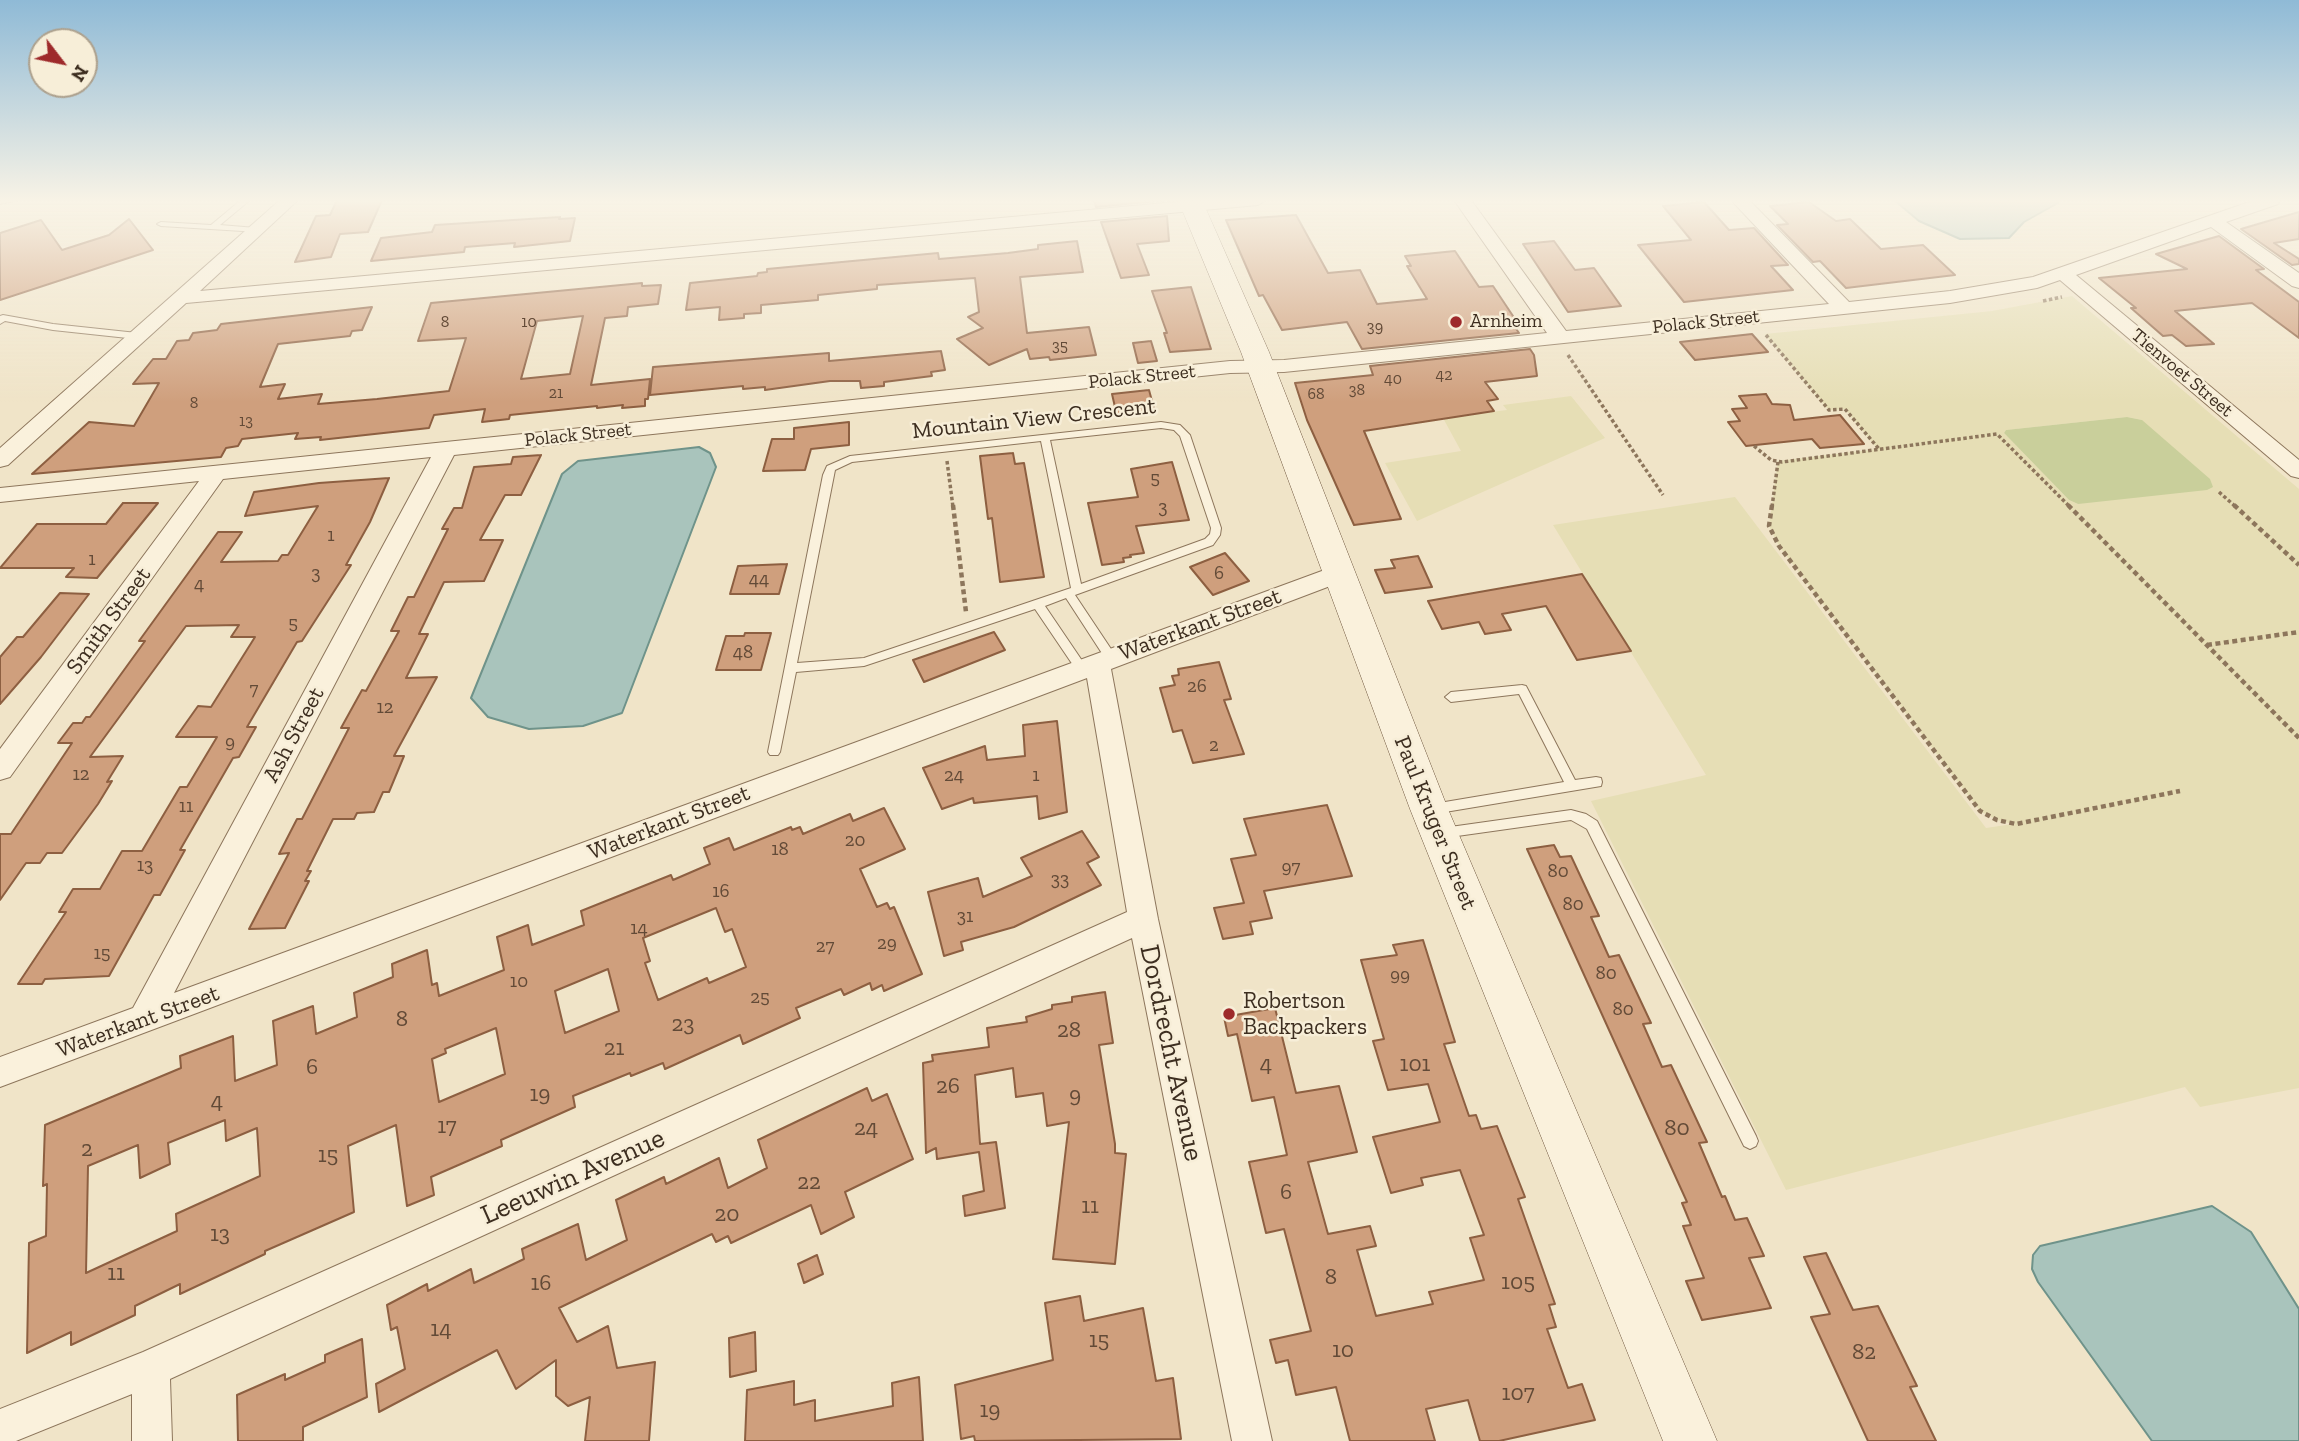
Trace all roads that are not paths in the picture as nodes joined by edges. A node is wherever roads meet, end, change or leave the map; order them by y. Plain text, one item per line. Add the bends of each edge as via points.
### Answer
1 (214, 267) edge
2 (508, 267) edge
3 (1219, 267) edge
4 (1509, 267) edge
5 (1804, 267) edge
6 (2083, 267) edge
7 (2279, 267) edge
8 (2064, 274) junction
9 (2299, 282) edge
10 (180, 298) junction
11 (1843, 307) junction
12 (0, 321) edge
13 (137, 336) junction
14 (1558, 337) junction
15 (1260, 366) junction
16 (1045, 438) junction
17 (446, 449) junction
18 (0, 460) edge
19 (2299, 471) edge
20 (217, 472) junction
21 (0, 495) edge
22 (1338, 574) junction
23 (1073, 591) junction
24 (1038, 604) junction
25 (1096, 663) junction
26 (791, 668) junction
27 (1451, 697) dead end
28 (774, 752) dead end
29 (0, 769) edge
30 (1596, 782) dead end
31 (1572, 786) junction
32 (1434, 822) junction
33 (1143, 919) junction
34 (143, 1020) junction
35 (0, 1072) edge
36 (1750, 1140) dead end
37 (151, 1368) junction
38 (0, 1429) edge
39 (152, 1441) edge
40 (1252, 1441) edge
41 (1690, 1441) edge

1 - 10 street
2 - 10 street
3 - 15 street, Paul Kruger Street
4 - 14 street
5 - 11 street
6 - 8 street, Polack Street
7 - 9 street
8 - 11 street, Polack Street via 1985,292
8 - 19 street, Tienvoet Street
10 - 13 street
11 - 14 street, Polack Street
12 - 13 lane
13 - 18 street
14 - 15 street, Polack Street
15 - 17 street, Polack Street
15 - 22 street, Paul Kruger Street
16 - 23 lane
16 - 23 lane, Mountain View Crescent via 1177,427 1185,435 1216,528 1209,542
16 - 26 lane, Mountain View Crescent via 850,459 831,468
17 - 20 street, Polack Street
17 - 34 street, Ash Street
20 - 21 street, Polack Street
20 - 29 street, Smith Street
22 - 25 street, Waterkant Street
22 - 32 street, Paul Kruger Street
23 - 24 lane, Mountain View Crescent
23 - 25 lane
24 - 25 lane
24 - 26 lane, Mountain View Crescent via 864,662
25 - 33 street, Dordrecht Avenue
25 - 34 street, Waterkant Street
26 - 28 lane, Mountain View Crescent
27 - 31 lane via 1522,689
30 - 31 lane
31 - 32 lane
32 - 36 lane via 1571,815 1592,825
32 - 41 street, Paul Kruger Street
33 - 37 street, Leeuwin Avenue
33 - 40 street, Dordrecht Avenue
34 - 35 street, Waterkant Street
37 - 38 street, Leeuwin Avenue
37 - 39 street

